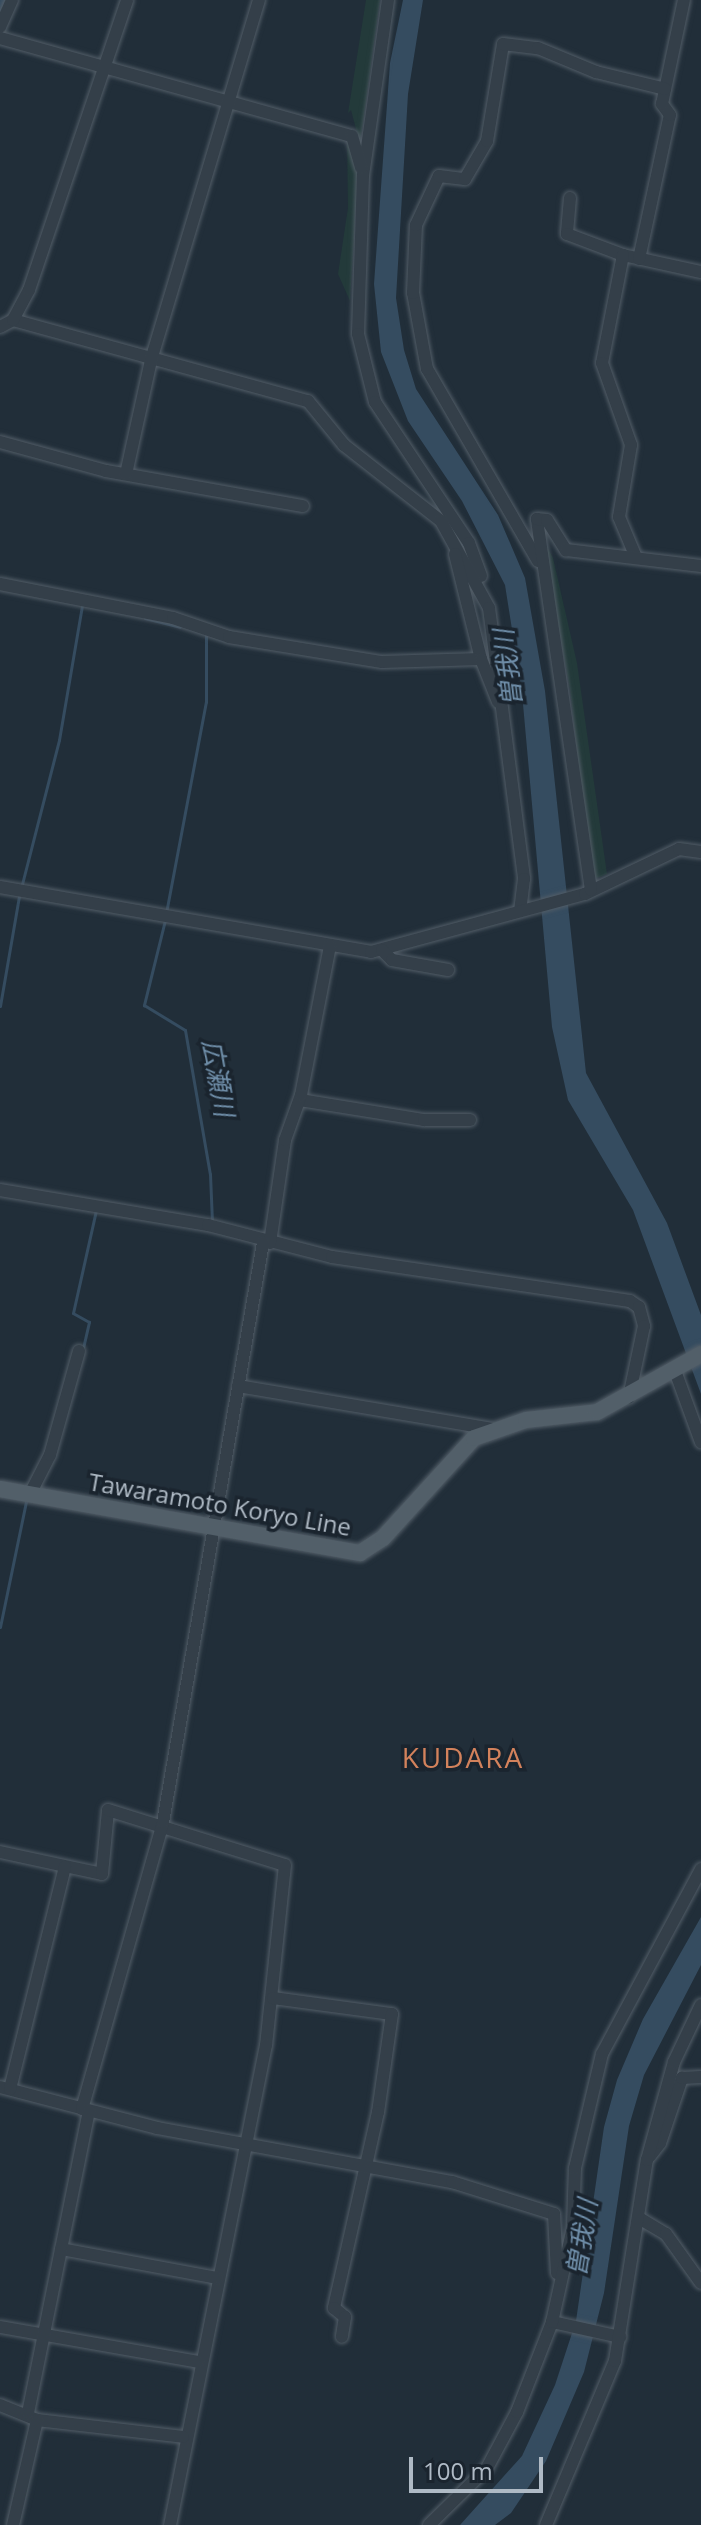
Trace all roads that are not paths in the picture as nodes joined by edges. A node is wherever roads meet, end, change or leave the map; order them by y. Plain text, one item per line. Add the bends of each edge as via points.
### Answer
1 (12, 0) edge
2 (127, 0) edge
3 (259, 0) edge
4 (388, 0) edge
5 (684, 0) edge
6 (0, 27) edge
7 (0, 38) edge
8 (108, 67) junction
9 (665, 89) junction
10 (226, 101) junction
11 (363, 175) junction
12 (570, 198) dead end
13 (623, 255) junction
14 (639, 259) junction
15 (701, 272) edge
16 (13, 320) junction
17 (0, 327) edge
18 (151, 360) junction
19 (0, 442) edge
20 (126, 474) junction
21 (431, 488) junction
22 (303, 506) dead end
23 (441, 521) junction
24 (635, 555) junction
25 (538, 561) junction
26 (701, 566) edge
27 (0, 584) edge
28 (483, 591) junction
29 (481, 659) junction
30 (506, 718) junction
31 (701, 852) edge
32 (0, 887) edge
33 (588, 892) junction
34 (524, 910) junction
35 (330, 946) junction
36 (382, 950) junction
37 (448, 970) dead end
38 (300, 1100) junction
39 (470, 1120) dead end
40 (0, 1190) edge
41 (266, 1243) junction
42 (79, 1351) dead end
43 (687, 1361) edge
44 (238, 1386) junction
45 (629, 1397) junction
46 (492, 1429) junction
47 (701, 1442) edge
48 (0, 1489) edge
49 (30, 1494) junction
50 (212, 1529) junction
51 (163, 1822) junction
52 (0, 1852) edge
53 (65, 1867) junction
54 (701, 1869) edge
55 (273, 1998) junction
56 (701, 2005) edge
57 (701, 2077) edge
58 (5, 2088) edge
59 (86, 2110) junction
60 (247, 2144) junction
61 (647, 2160) junction
62 (363, 2168) junction
63 (639, 2218) junction
64 (61, 2249) junction
65 (217, 2278) junction
66 (701, 2283) edge
67 (556, 2300) junction
68 (555, 2323) junction
69 (0, 2327) edge
70 (45, 2336) junction
71 (617, 2336) junction
72 (342, 2337) dead end
73 (198, 2362) junction
74 (0, 2405) edge
75 (33, 2417) junction
76 (183, 2437) junction
77 (554, 2522) edge
78 (13, 2525) edge
79 (170, 2525) edge
80 (429, 2525) edge

1 - 6 street
2 - 8 street
3 - 10 street
4 - 11 street
5 - 9 street
7 - 8 street
8 - 10 street
8 - 16 street
9 - 14 street via 662,104 670,115
9 - 25 street via 596,72 538,48 503,44 487,141 465,179 439,176 416,225 413,293 427,369
10 - 11 street via 352,136
10 - 18 street
11 - 21 street via 358,334 375,402
12 - 13 street via 567,234
13 - 14 street
13 - 24 street via 602,363 631,445 619,517
14 - 15 street
16 - 17 street
16 - 18 street
18 - 20 street
18 - 23 street via 308,401 344,445
19 - 20 street
20 - 22 street
21 - 23 street
21 - 28 street via 469,543
23 - 28 street
23 - 29 street via 473,606
24 - 25 street via 561,548 541,517
24 - 26 street
25 - 33 street via 560,660
27 - 29 street via 173,618 229,637 382,662
28 - 30 street
29 - 30 street
30 - 34 street
31 - 33 street via 679,849
32 - 35 street
33 - 34 street
34 - 36 street
35 - 36 street
35 - 38 street
36 - 37 street via 392,960
38 - 39 street via 424,1120
38 - 41 street via 285,1140
40 - 41 street via 211,1226
41 - 44 street
41 - 45 street via 395,1268 630,1301 639,1307 644,1326
42 - 49 street via 60,1432
43 - 45 main road, Tawaramoto Koryo Line
43 - 47 street
44 - 46 street
44 - 50 street
45 - 46 main road, Tawaramoto Koryo Line via 597,1412
46 - 50 main road, Tawaramoto Koryo Line via 459,1450 383,1538 360,1553
48 - 49 main road, Tawaramoto Koryo Line
49 - 50 main road, Tawaramoto Koryo Line
50 - 51 street
51 - 53 street via 108,1810 102,1874
51 - 55 street via 285,1865
51 - 59 street
52 - 53 street
53 - 58 street
54 - 67 street via 602,2054 575,2168 573,2227
55 - 60 street
55 - 62 street via 392,2014 378,2112
56 - 61 street via 674,2062
57 - 61 street via 682,2078 660,2143
58 - 59 street
59 - 60 street
59 - 64 street
60 - 62 street
60 - 65 street
61 - 63 street
62 - 67 street via 452,2182 554,2214 559,2221
62 - 72 street via 334,2308 345,2317
63 - 66 street via 666,2234
63 - 71 street
64 - 65 street
64 - 70 street
65 - 73 street
67 - 68 street
68 - 71 street
68 - 80 street via 492,2460
69 - 70 street
70 - 73 street
70 - 75 street
71 - 77 street via 610,2374 560,2483
73 - 76 street
74 - 75 street
75 - 76 street
75 - 78 street
76 - 79 street

